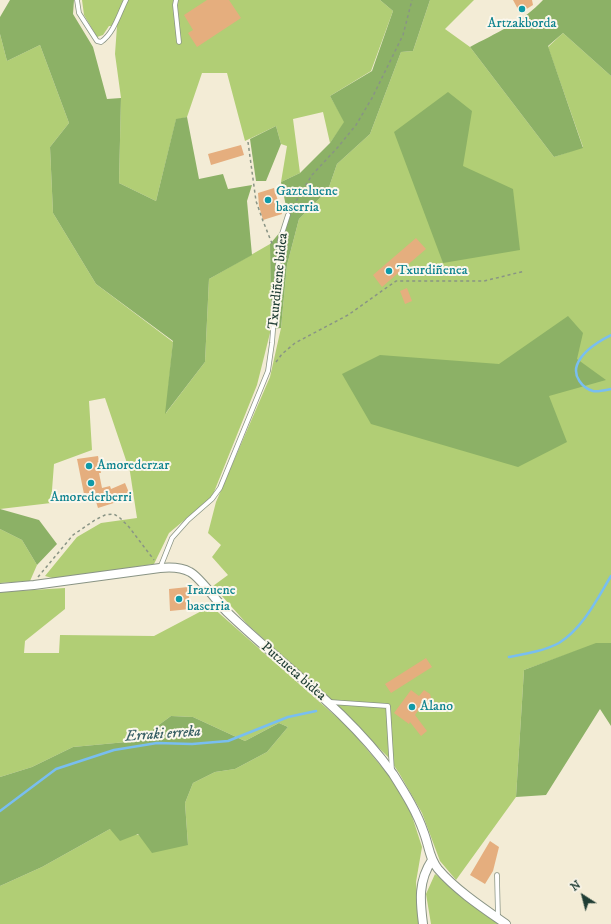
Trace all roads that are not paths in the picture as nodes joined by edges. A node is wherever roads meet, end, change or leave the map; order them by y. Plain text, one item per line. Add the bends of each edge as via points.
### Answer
1 (77, 0) edge
2 (126, 0) edge
3 (176, 0) edge
4 (179, 42) dead end
5 (288, 215) road end
6 (160, 568) junction
7 (0, 588) edge
8 (327, 702) junction
9 (392, 774) junction
10 (432, 860) junction
11 (497, 875) dead end
12 (498, 918) junction
13 (423, 924) edge
14 (506, 924) edge

1 - 2 lane via 79,13 97,41 101,42 112,29
3 - 4 lane
5 - 6 lane, Txurdiñene bidea via 280,240 268,371 220,488 172,538
6 - 7 street, Putzueta bidea
6 - 8 street, Putzueta bidea via 182,569 197,577 226,611
8 - 9 street, Putzueta bidea via 359,733
8 - 9 lane via 388,706
9 - 10 street, Putzueta bidea via 416,813
10 - 12 street, Putzueta bidea via 456,887
10 - 13 street via 426,868 420,897
11 - 12 lane
12 - 14 street, Putzueta bidea

